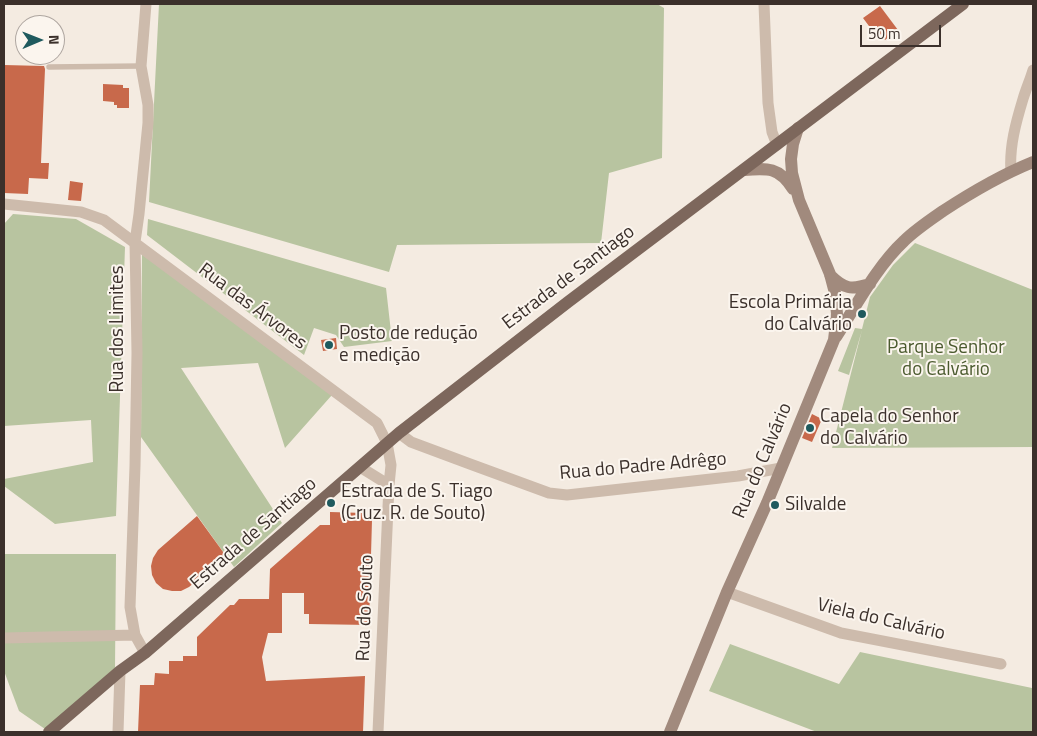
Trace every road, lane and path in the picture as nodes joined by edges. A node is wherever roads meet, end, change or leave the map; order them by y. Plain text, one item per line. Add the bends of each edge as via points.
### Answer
1 (146, 4) edge
2 (764, 4) edge
3 (964, 4) edge
4 (141, 66) junction
5 (49, 67) dead end
6 (1033, 70) edge
7 (798, 128) junction
8 (777, 145) junction
9 (1033, 162) edge
10 (744, 170) junction
11 (778, 172) junction
12 (1010, 172) junction
13 (792, 173) junction
14 (799, 200) junction
15 (4, 204) edge
16 (135, 242) junction
17 (830, 274) junction
18 (870, 284) junction
19 (834, 340) junction
20 (399, 433) junction
21 (387, 443) junction
22 (360, 467) junction
23 (781, 468) junction
24 (389, 485) junction
25 (727, 592) junction
26 (135, 635) junction
27 (4, 638) edge
28 (144, 653) junction
29 (1001, 664) dead end
30 (120, 671) junction
31 (49, 732) edge
32 (118, 732) edge
33 (378, 732) edge
34 (670, 732) edge

1 - 4 street, Rua dos Limites
2 - 8 street via 768,103
3 - 7 main road, Estrada de Santiago
4 - 5 lane
4 - 16 street, Rua dos Limites via 148,122
6 - 12 street via 1013,141
7 - 8 main road, Estrada de Santiago
7 - 13 main road, Rua do Calvário via 791,159
8 - 10 main road, Estrada de Santiago
8 - 11 main road via 772,161
8 - 13 main road, Rua do Calvário
9 - 12 main road
10 - 11 main road via 764,168
10 - 20 main road, Estrada de Santiago
11 - 14 main road, Rua do Calvário via 789,182
12 - 18 main road via 973,191 930,220 904,241
13 - 14 main road, Rua do Calvário
14 - 17 main road, Rua do Calvário
15 - 16 street, Rua das Árvores via 81,212 104,220
16 - 21 street, Rua das Árvores via 377,423
16 - 26 street, Rua dos Limites via 137,353 130,607
17 - 18 main road via 839,284 848,287
17 - 19 main road, Rua do Calvário via 837,314
18 - 19 main road
19 - 23 main road, Rua do Calvário
20 - 21 main road, Estrada de Santiago
20 - 23 street, Rua do Padre Adrêgo via 411,442 453,458 548,493 567,495 738,476
21 - 22 main road, Estrada de Santiago
21 - 24 street, Rua do Souto via 391,465
22 - 24 street
22 - 28 main road, Estrada de Santiago
23 - 25 main road, Rua do Calvário
24 - 33 street, Rua do Souto
25 - 29 street, Viela do Calvário via 841,633
25 - 34 main road, Rua do Calvário
26 - 27 street
26 - 28 street, Rua dos Limites
28 - 30 main road, Estrada de Santiago
30 - 31 main road, Estrada de Santiago
30 - 32 street

